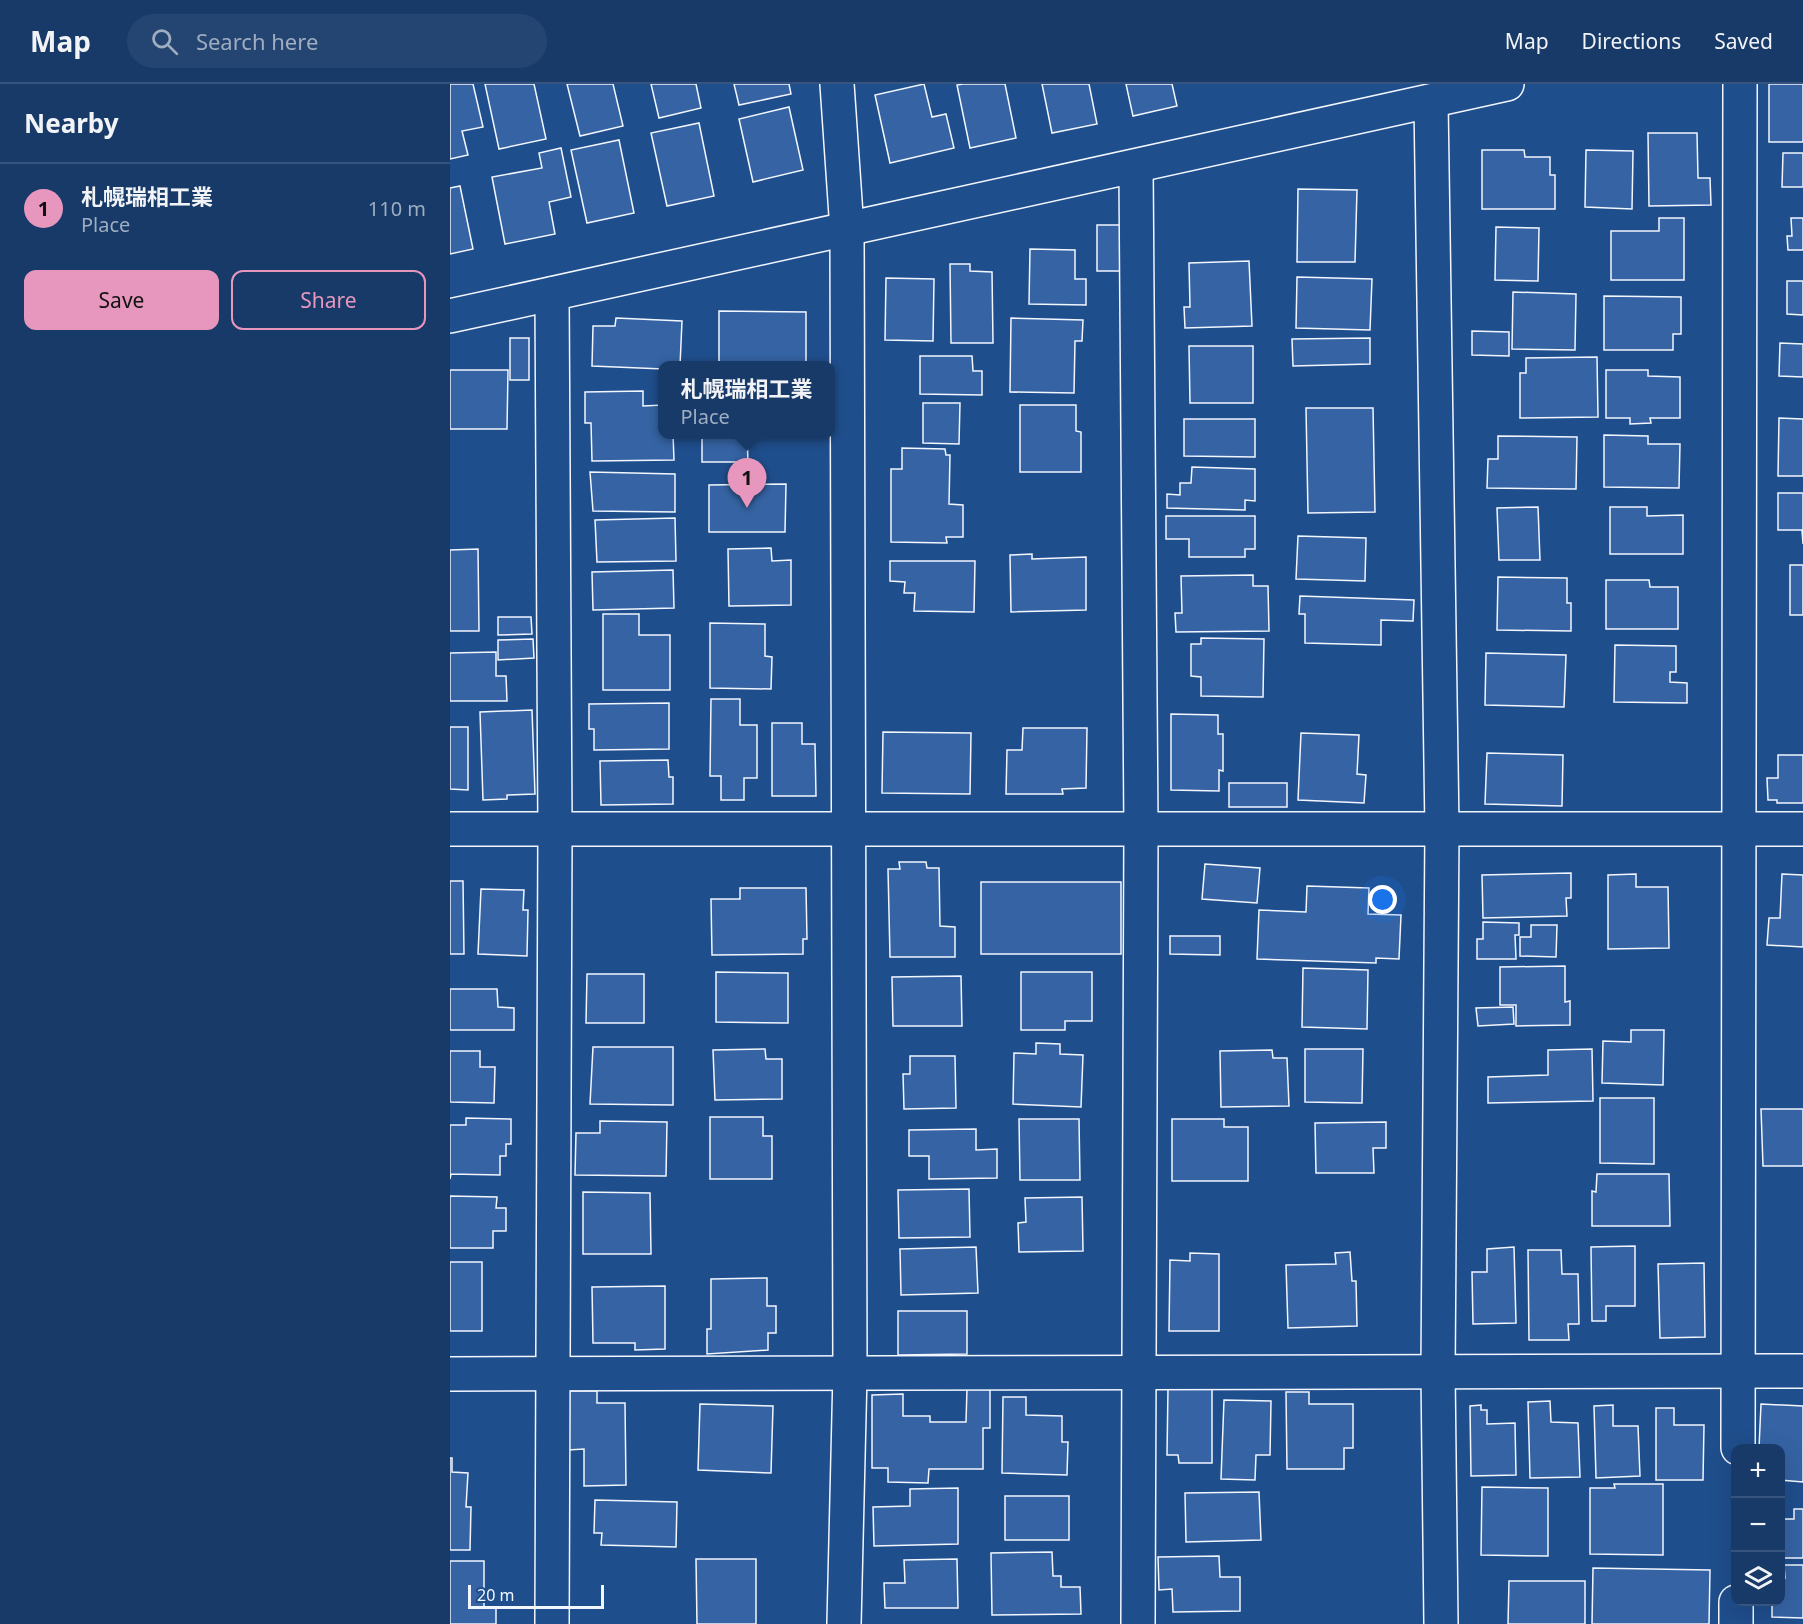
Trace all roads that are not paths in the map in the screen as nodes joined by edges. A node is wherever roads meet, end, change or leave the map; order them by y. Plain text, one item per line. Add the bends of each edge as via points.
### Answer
1 (837, 84) edge
2 (1507, 84) edge
3 (1740, 84) edge
4 (1380, 99) edge
5 (1431, 102) junction
6 (1136, 167) junction
7 (847, 230) junction
8 (552, 294) junction
9 (450, 316) edge
10 (450, 829) edge
11 (555, 829) junction
12 (849, 829) junction
13 (1142, 829) junction
14 (1442, 829) junction
15 (1738, 829) junction
16 (1803, 829) edge
17 (1738, 1371) junction
18 (1803, 1371) edge
19 (1141, 1372) junction
20 (1438, 1372) junction
21 (850, 1373) junction
22 (450, 1374) edge
23 (551, 1374) junction
24 (1738, 1444) edge
25 (1736, 1606) edge
26 (552, 1624) edge
27 (844, 1624) edge
28 (1138, 1624) edge
29 (1441, 1624) edge
30 (1736, 1624) edge

1 - 7 street
2 - 5 street
3 - 15 street
4 - 5 street
4 - 6 street
5 - 14 street
6 - 7 street
6 - 13 street
7 - 8 street
7 - 12 street
8 - 9 street
8 - 11 street
10 - 11 street
11 - 12 street
11 - 23 street
12 - 13 street
12 - 21 street
13 - 14 street
13 - 19 street
14 - 15 street
14 - 20 street
15 - 16 street
15 - 17 street
17 - 18 street
17 - 20 street
17 - 24 street
19 - 20 street
19 - 21 street
19 - 28 street
20 - 29 street
21 - 23 street
21 - 27 street
22 - 23 street
23 - 26 street
25 - 30 street

